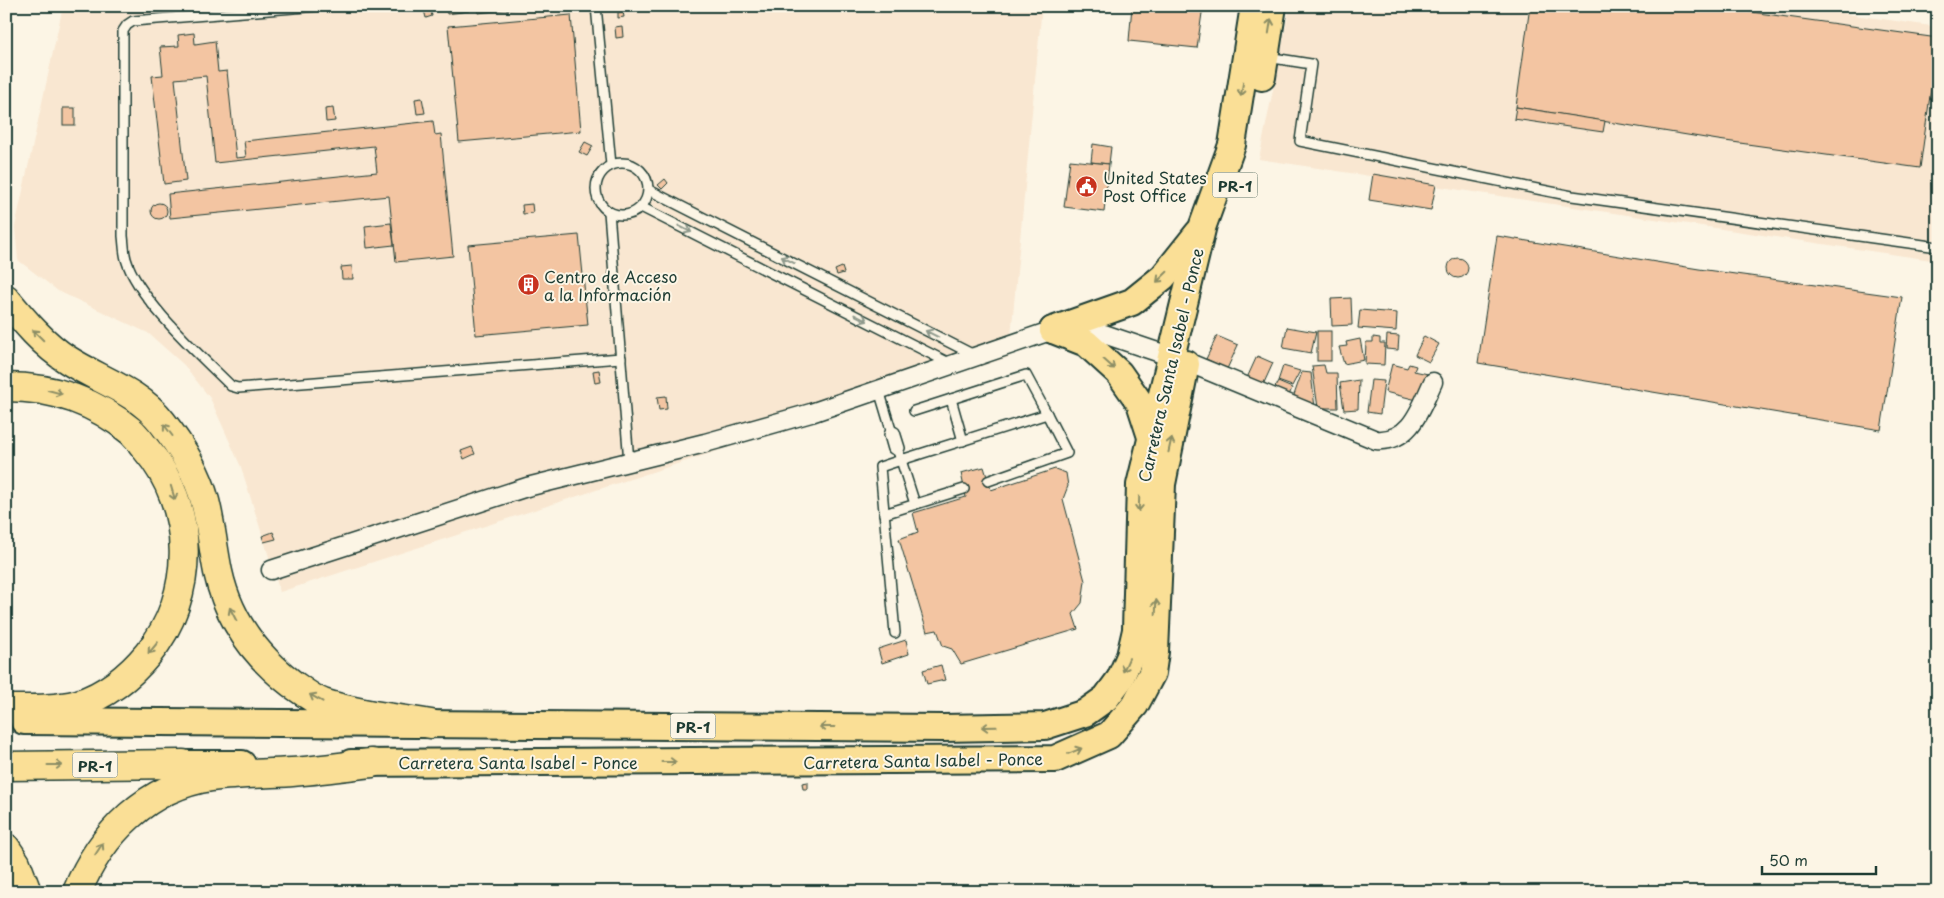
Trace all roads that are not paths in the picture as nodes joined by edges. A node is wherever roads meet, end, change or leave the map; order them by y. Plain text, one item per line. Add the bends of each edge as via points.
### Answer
1 (318, 6) edge
2 (596, 6) edge
3 (1254, 6) edge
4 (1273, 6) edge
5 (1265, 57) junction
6 (610, 165) junction
7 (649, 190) junction
8 (641, 206) junction
9 (609, 212) junction
10 (1204, 225) junction
11 (1938, 247) edge
12 (847, 291) junction
13 (6, 299) edge
14 (838, 306) junction
15 (1054, 330) junction
16 (976, 356) junction
17 (621, 358) junction
18 (1178, 359) junction
19 (952, 364) junction
20 (1434, 382) dead end
21 (6, 388) edge
22 (879, 390) junction
23 (951, 399) junction
24 (914, 410) dead end
25 (1047, 414) junction
26 (1151, 439) junction
27 (963, 441) junction
28 (899, 456) junction
29 (629, 462) junction
30 (988, 481) dead end
31 (964, 489) dead end
32 (914, 504) junction
33 (884, 514) junction
34 (271, 570) dead end
35 (895, 633) dead end
36 (6, 709) edge
37 (6, 721) edge
38 (431, 724) junction
39 (372, 763) junction
40 (183, 764) joint
41 (6, 766) edge
42 (6, 848) edge
43 (27, 892) edge
44 (76, 892) edge

1 - 17 lane via 134,21 123,31 122,236 126,260 154,305 186,342 231,386 238,388
2 - 6 lane
3 -> 10 main road, Carretera Santa Isabel - Ponce / PR-1 via 1232,145
5 -> 4 main road, Carretera Santa Isabel - Ponce / PR-1
5 - 11 lane via 1311,64 1300,141 1572,196
5 - 18 main road, Carretera Santa Isabel - Ponce / PR-1 via 1251,136
6 - 7 lane via 630,163 640,169 647,178
6 - 9 lane via 598,179 596,189 602,206
7 - 8 lane
12 -> 7 lane
8 - 9 lane via 628,214
8 -> 14 lane
9 - 17 lane
10 -> 15 main road via 1163,277 1132,302
10 - 18 main road, Carretera Santa Isabel - Ponce / PR-1
12 - 14 lane
16 -> 12 lane
38 -> 13 highway via 322,702 299,688 259,655 222,590 205,500 185,452 161,420 138,400 67,360 44,341
14 -> 19 lane
15 - 16 street
15 - 18 street via 1104,334
15 -> 26 main road via 1086,343 1119,373 1140,403
16 - 19 street
17 - 29 lane
18 - 20 street via 1380,440 1397,437 1410,428
18 - 26 main road, Carretera Santa Isabel - Ponce / PR-1
39 -> 18 main road, Carretera Santa Isabel - Ponce / PR-1 via 1055,759 1109,735 1135,705 1152,673 1162,484
19 - 22 street
21 -> 36 highway via 42,388 71,396 132,432 155,458 170,485 184,543 184,572 174,613 160,640 140,664 113,687 79,703 53,709
22 - 28 lane via 891,430 893,450
22 - 29 street via 811,413
23 - 24 lane
23 - 25 lane via 1026,375
23 - 27 lane
25 - 27 lane
25 - 30 lane via 1067,454
26 -> 38 main road, Carretera Santa Isabel - Ponce / PR-1 via 1140,486 1136,630 1130,656 1120,679 1106,698 1085,713 1045,726 952,728
27 - 28 lane
28 - 32 lane
28 - 33 lane via 880,467
29 - 34 street via 527,487
31 - 32 lane
32 - 33 lane
33 - 35 lane
37 - 38 main road, Carretera Santa Isabel - Ponce / PR-1
39 - 40 main road, Carretera Santa Isabel - Ponce / PR-1
44 -> 39 highway via 103,842 126,818 181,784 212,777
41 -> 40 highway, Carretera Santa Isabel - Ponce / PR-1
42 - 43 highway via 16,863

